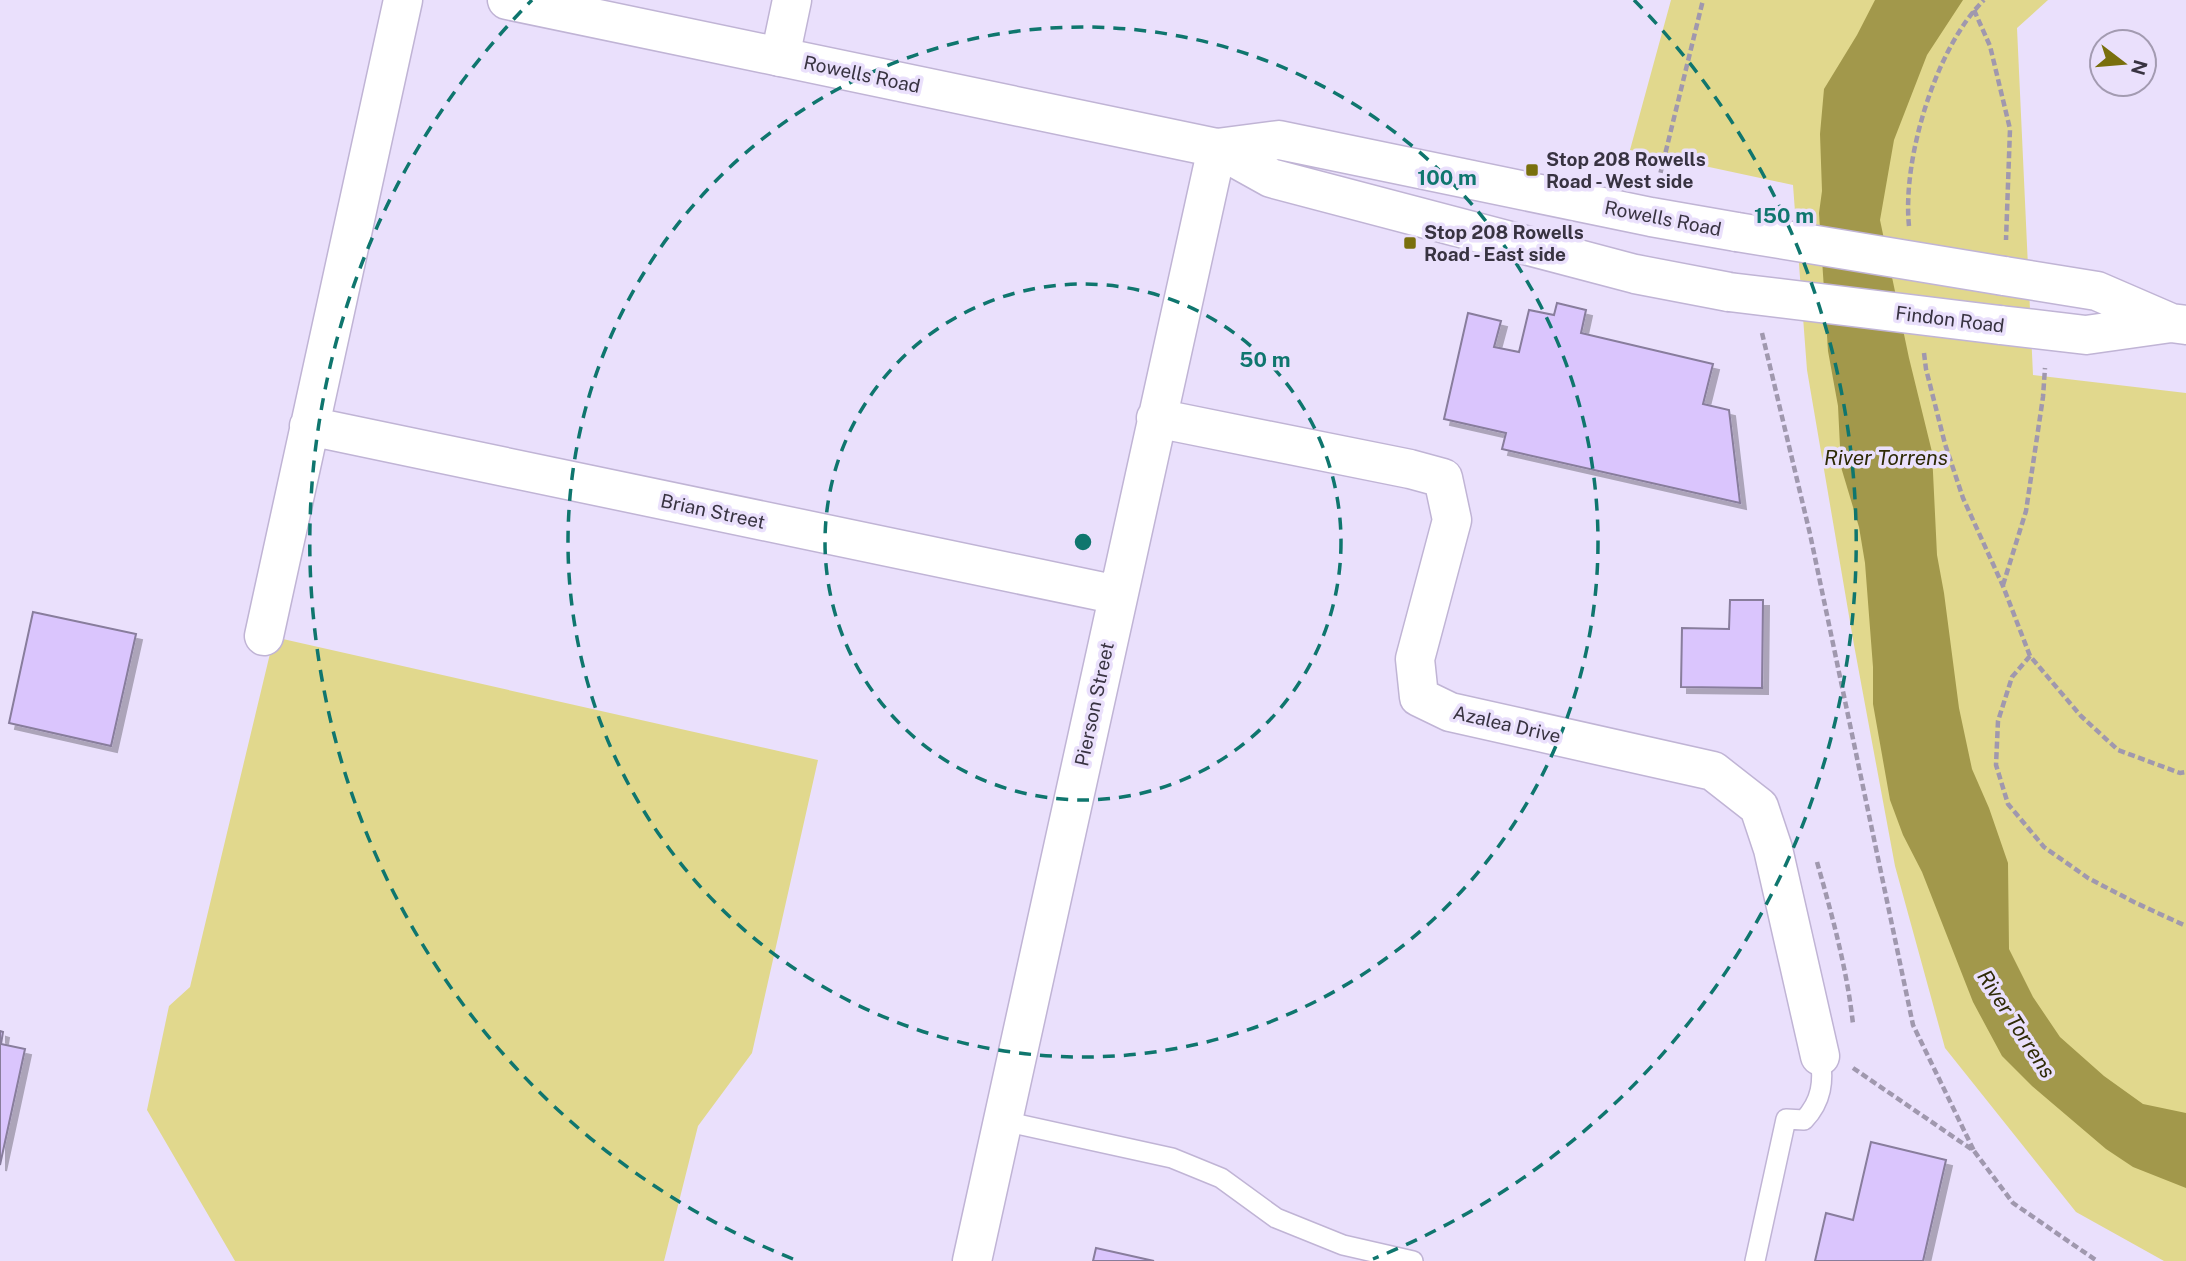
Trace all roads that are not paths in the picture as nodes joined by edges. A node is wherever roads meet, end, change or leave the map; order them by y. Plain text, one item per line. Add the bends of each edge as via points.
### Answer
1 (403, 0) edge
2 (507, 0) edge
3 (792, 0) edge
4 (780, 57) junction
5 (1217, 148) junction
6 (1737, 232) joint
7 (1729, 292) joint
8 (2178, 324) edge
9 (1156, 418) junction
10 (309, 426) junction
11 (1118, 595) junction
12 (264, 636) dead end
13 (1821, 1056) joint
14 (1003, 1121) junction
15 (972, 1261) edge
16 (1413, 1261) edge
17 (1755, 1261) edge

1 - 10 street
2 - 4 street, Rowells Road
3 - 4 street
4 - 5 street, Rowells Road
5 - 6 street, Rowells Road via 1279,140
5 - 7 street, Rowells Road via 1271,178 1635,274
5 - 9 street, Pierson Street
6 - 8 street, Findon Road, bridge via 2097,291
7 - 8 street, Findon Road, bridge via 2086,335
9 - 11 street, Pierson Street
9 - 13 street, Azalea Drive via 1443,478 1452,520 1415,659 1419,697 1450,712 1713,771 1759,807
10 - 11 street, Brian Street
10 - 12 street
11 - 14 street, Pierson Street
13 - 17 lane via 1824,1079 1815,1109 1804,1120 1786,1119
14 - 15 street, Pierson Street
14 - 16 lane via 1172,1157 1221,1178 1276,1218 1343,1245

